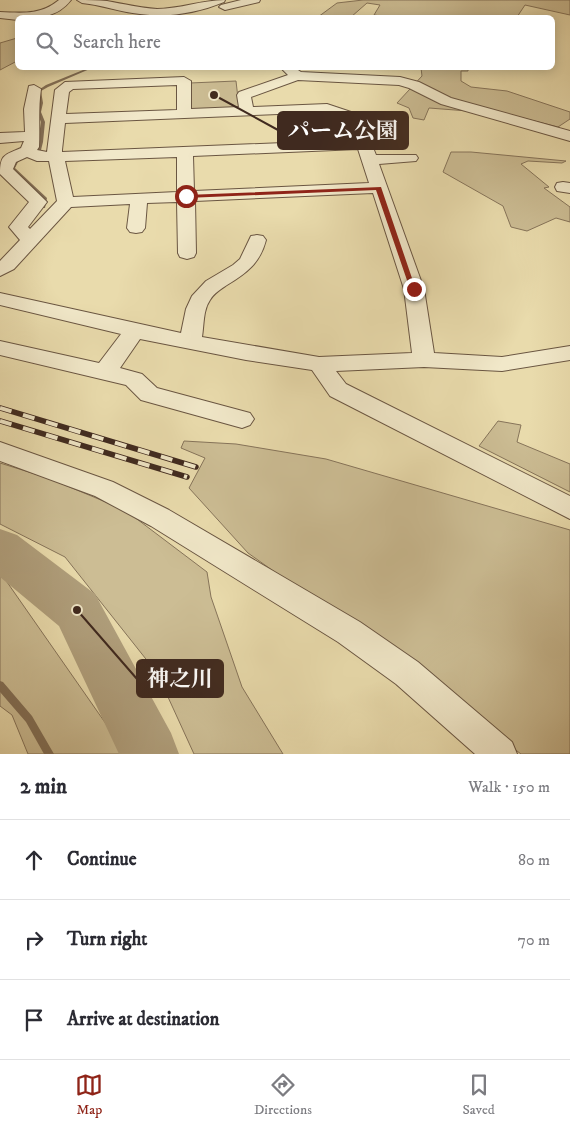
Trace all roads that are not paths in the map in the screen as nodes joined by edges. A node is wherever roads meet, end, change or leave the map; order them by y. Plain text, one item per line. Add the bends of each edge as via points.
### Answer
1 (66, 0) edge
2 (82, 0) edge
3 (255, 0) edge
4 (221, 3) edge
5 (0, 15) edge
6 (40, 15) edge
7 (229, 15) edge
8 (15, 16) edge
9 (293, 72) edge
10 (185, 74) edge
11 (34, 89) dead end
12 (247, 111) junction
13 (211, 113) junction
14 (184, 114) junction
15 (59, 119) junction
16 (570, 136) edge
17 (0, 138) edge
18 (364, 144) junction
19 (32, 149) junction
20 (212, 151) junction
21 (185, 152) junction
22 (56, 157) junction
23 (410, 158) dead end
24 (369, 160) junction
25 (379, 188) junction
26 (186, 196) junction
27 (139, 199) junction
28 (66, 202) junction
29 (136, 228) dead end
30 (30, 240) junction
31 (257, 240) dead end
32 (187, 253) dead end
33 (0, 270) edge
34 (0, 299) edge
35 (135, 331) junction
36 (190, 342) junction
37 (0, 348) edge
38 (570, 353) edge
39 (424, 360) junction
40 (319, 364) junction
41 (105, 372) junction
42 (242, 419) dead end
43 (0, 451) edge
44 (570, 508) edge
45 (500, 754) edge

1 - 6 street
2 - 4 street via 102,1 138,11 170,12
3 - 4 street
4 - 7 street
5 - 8 street
9 - 12 street via 244,95
9 - 16 street via 414,84 446,101
10 - 14 street
10 - 15 street via 70,85 62,90
11 - 19 street
12 - 13 street
12 - 18 street via 327,108 355,118
13 - 14 street
13 - 20 street
14 - 15 street
15 - 22 street via 54,150
17 - 19 street
18 - 20 street
18 - 24 street
19 - 22 street
19 - 30 street via 9,159 5,170 38,202 18,227
20 - 21 street
21 - 22 street
21 - 26 street
22 - 28 street
23 - 24 street
24 - 25 street
25 - 26 street
25 - 39 street via 414,289
26 - 27 street
26 - 32 street
27 - 28 street
27 - 29 street
28 - 30 street
30 - 33 street
31 - 36 street via 255,252 242,268 208,290 199,300
34 - 35 street
35 - 36 street
35 - 41 street
36 - 40 street
37 - 41 street
38 - 39 street via 502,364
39 - 40 street
40 - 44 street via 338,390
41 - 42 street via 134,379 149,394
43 - 45 street via 104,489 169,522 349,632 407,673

